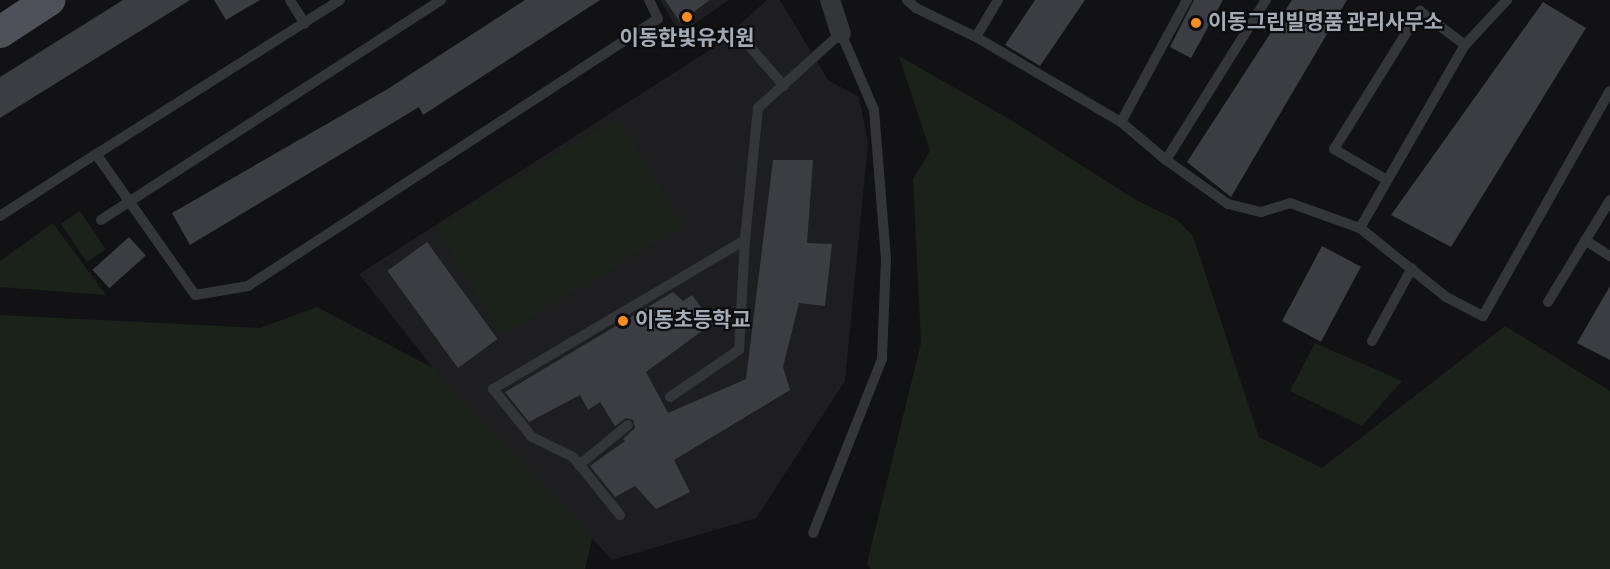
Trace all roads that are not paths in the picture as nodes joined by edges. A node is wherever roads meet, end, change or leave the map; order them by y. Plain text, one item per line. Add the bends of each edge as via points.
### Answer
1 (49, 0) edge
2 (290, 0) edge
3 (340, 0) edge
4 (441, 0) edge
5 (649, 0) edge
6 (830, 0) edge
7 (907, 0) edge
8 (1187, 0) edge
9 (1266, 0) edge
10 (1507, 0) edge
11 (995, 1) edge
12 (305, 24) junction
13 (0, 32) edge
14 (840, 33) junction
15 (976, 37) junction
16 (744, 40) dead end
17 (1466, 45) junction
18 (784, 86) junction
19 (1610, 91) edge
20 (1120, 122) junction
21 (96, 154) junction
22 (1166, 160) junction
23 (1387, 180) junction
24 (131, 200) junction
25 (1610, 200) edge
26 (0, 216) edge
27 (101, 220) dead end
28 (1360, 228) junction
29 (745, 240) junction
30 (1585, 240) junction
31 (1610, 256) edge
32 (1413, 268) junction
33 (1548, 302) dead end
34 (1372, 341) dead end
35 (670, 397) dead end
36 (628, 425) dead end
37 (579, 465) junction
38 (620, 515) dead end
39 (813, 533) dead end

1 - 13 main road
2 - 12 lane
3 - 12 lane
4 - 24 lane
5 - 24 lane via 658,19 248,286 195,295
6 - 14 street
7 - 15 lane
8 - 20 lane
9 - 22 lane
10 - 17 lane
11 - 15 lane
12 - 21 lane
14 - 18 lane
14 - 39 lane via 874,110 886,258 882,359
15 - 20 lane
16 - 18 lane
17 - 23 lane
17 - 23 lane via 1420,11 1334,149
18 - 29 lane via 758,108
19 - 32 lane via 1483,316 1446,297
20 - 22 lane
21 - 24 lane
21 - 26 lane
22 - 28 lane via 1228,204 1261,212 1290,203
23 - 28 lane
24 - 27 lane
25 - 30 lane
28 - 32 lane
29 - 35 lane via 739,350
29 - 37 lane via 493,389 532,437 573,457
30 - 31 lane
30 - 33 lane
32 - 34 lane
36 - 37 lane
37 - 38 lane

